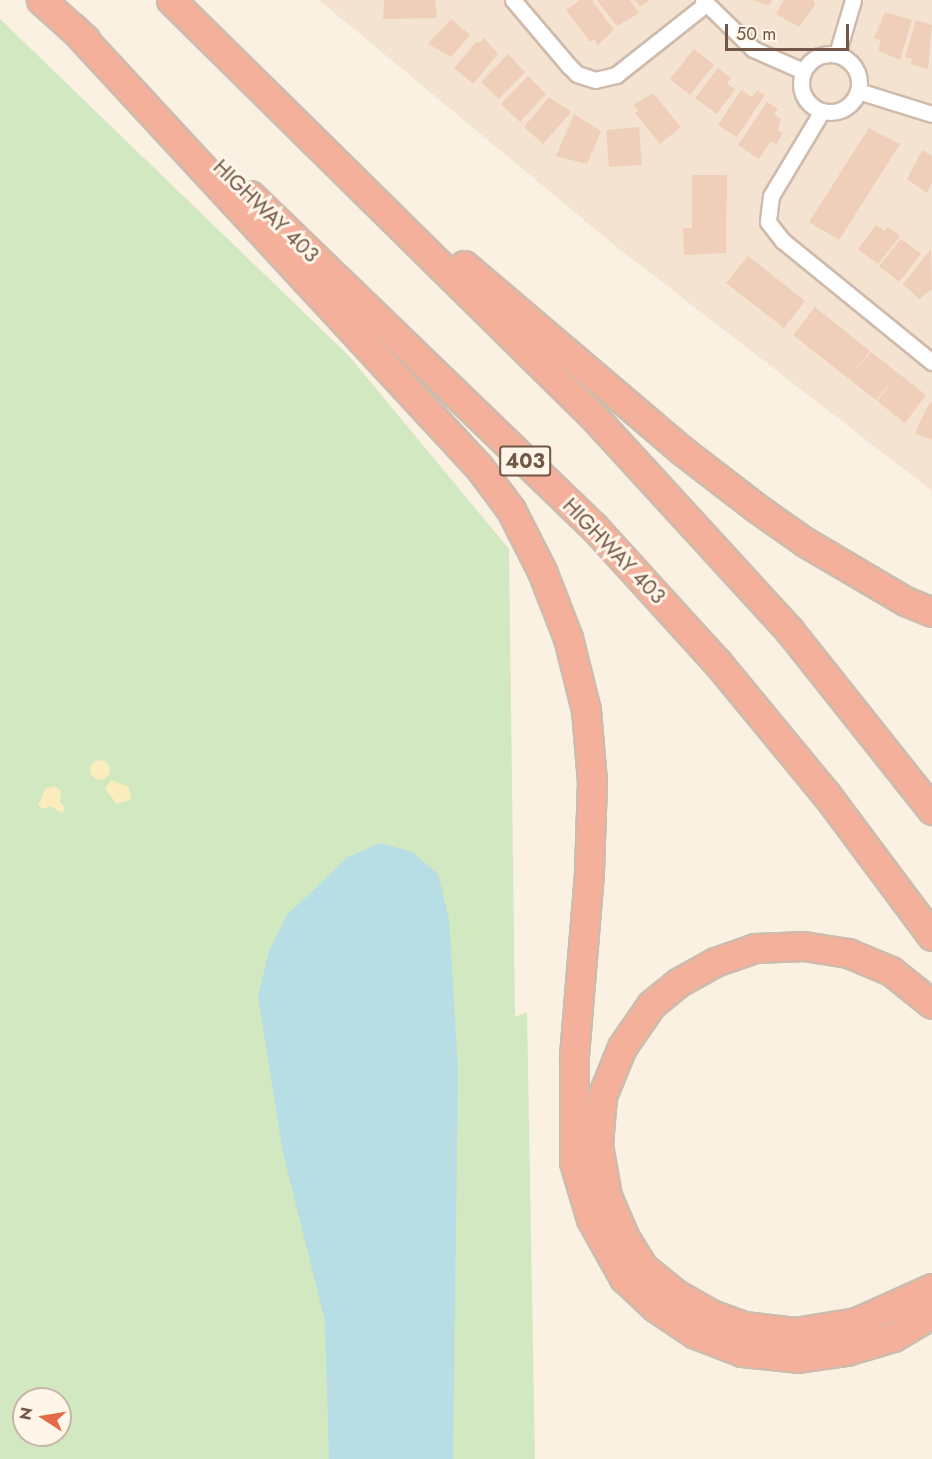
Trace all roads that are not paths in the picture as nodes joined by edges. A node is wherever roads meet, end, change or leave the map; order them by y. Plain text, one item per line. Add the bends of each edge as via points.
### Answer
1 (41, 0) edge
2 (171, 0) edge
3 (513, 0) edge
4 (853, 0) edge
5 (704, 2) edge
6 (73, 28) junction
7 (837, 54) junction
8 (803, 71) junction
9 (858, 91) junction
10 (822, 111) junction
11 (932, 114) edge
12 (335, 160) junction
13 (932, 362) edge
14 (932, 612) edge
15 (932, 810) edge
16 (932, 936) edge
17 (932, 1004) edge
18 (932, 1288) edge
19 (932, 1314) edge

1 - 6 highway, 403
2 - 12 highway
3 - 5 street via 569,66 595,80 616,75
4 - 7 street
5 - 8 street via 753,49
6 - 16 highway, HIGHWAY 403 / 403 via 594,527 717,662 826,794
6 - 19 highway via 479,467 511,510 542,571 568,638 583,700 592,781 589,873 574,1056 574,1162 591,1219 624,1278 655,1307 695,1334 742,1352 798,1358 846,1351 893,1337
7 - 8 street via 813,58
7 - 9 street via 853,64 860,81
8 - 10 street via 802,91 806,100
9 - 10 street via 848,106
9 - 11 street
10 - 13 street via 771,196 768,222 783,241
12 - 14 highway via 758,509 805,542 905,601
12 - 15 highway via 609,434 789,630
17 - 18 highway via 891,971 848,952 804,946 755,948 715,962 679,982 651,1005 622,1047 602,1096 598,1145 607,1196 625,1238 644,1268 676,1294 711,1314 744,1326 795,1332 856,1322

